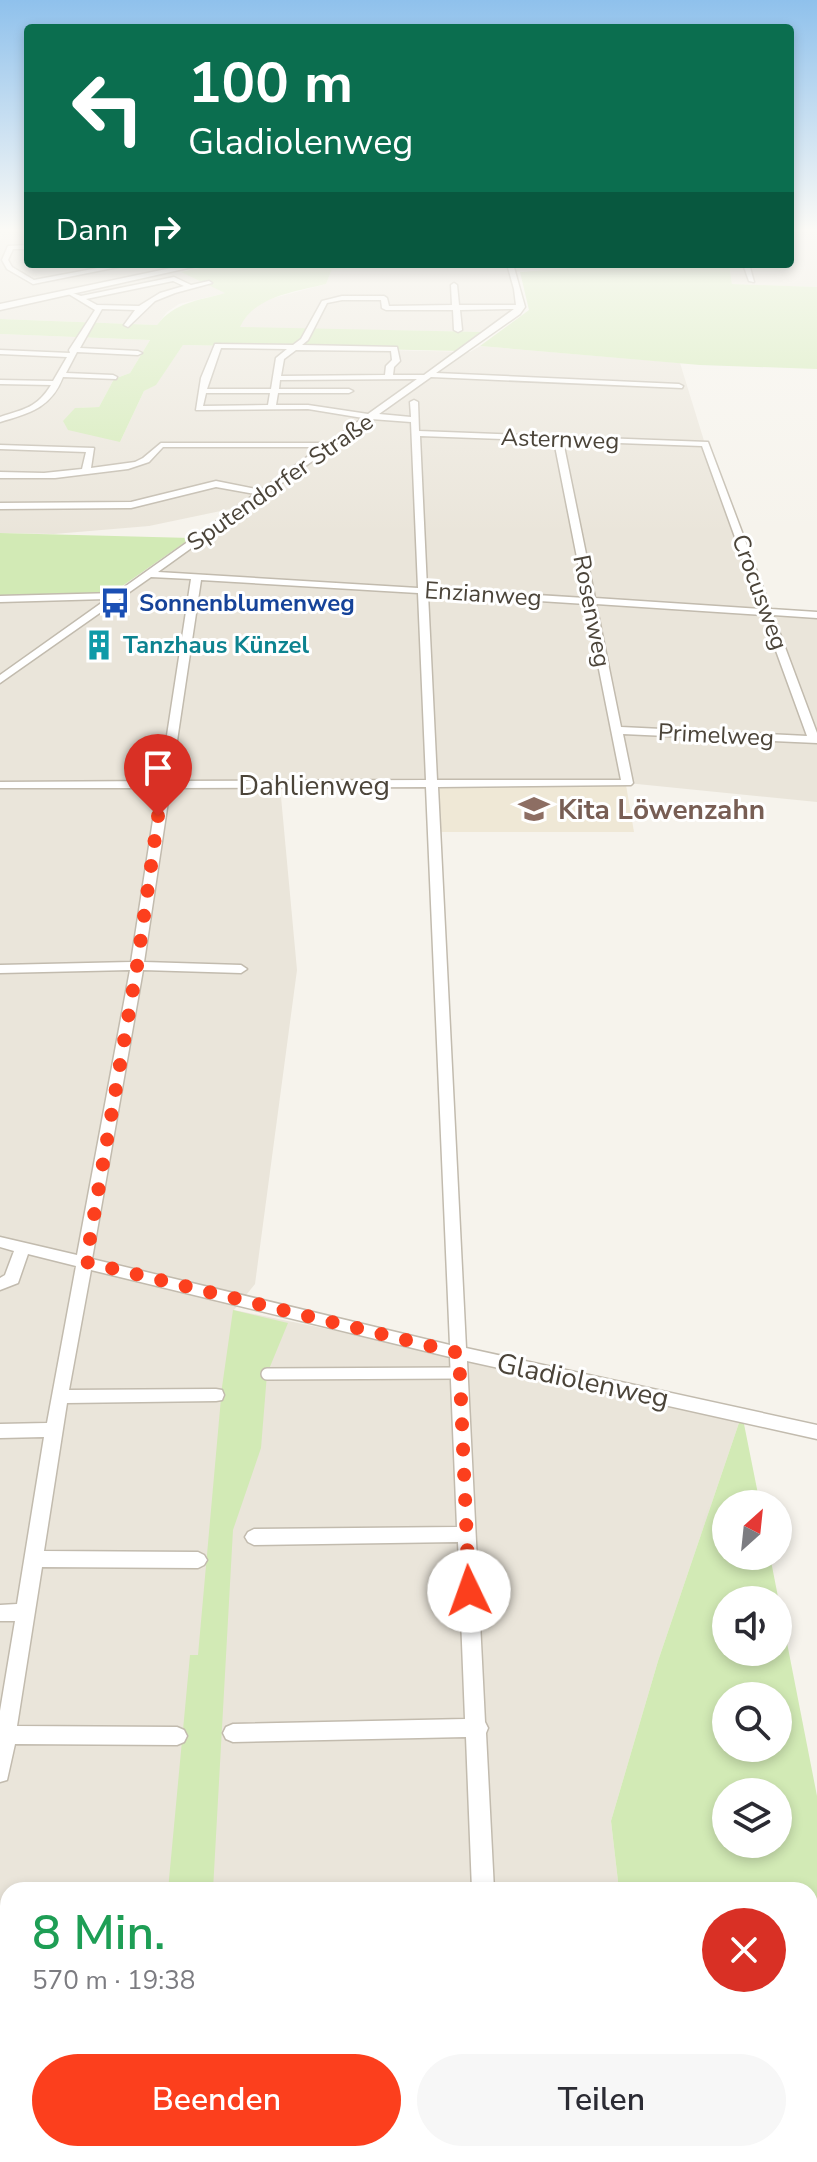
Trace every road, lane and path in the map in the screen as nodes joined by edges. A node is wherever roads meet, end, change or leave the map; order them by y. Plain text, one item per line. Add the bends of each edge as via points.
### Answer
1 (84, 332) edge
2 (308, 332) edge
3 (490, 332) edge
4 (295, 349) junction
5 (0, 352) edge
6 (72, 353) junction
7 (138, 353) dead end
8 (429, 376) junction
9 (113, 377) dead end
10 (389, 377) junction
11 (277, 378) junction
12 (59, 379) junction
13 (0, 382) edge
14 (679, 386) dead end
15 (275, 390) junction
16 (202, 391) junction
17 (349, 391) dead end
18 (414, 402) dead end
19 (272, 407) junction
20 (372, 416) junction
21 (0, 420) edge
22 (414, 420) junction
23 (415, 433) junction
24 (558, 439) junction
25 (705, 444) joint
26 (332, 445) junction
27 (0, 447) edge
28 (86, 472) junction
29 (0, 475) edge
30 (263, 493) junction
31 (0, 506) edge
32 (150, 574) junction
33 (196, 579) junction
34 (422, 590) junction
35 (117, 596) junction
36 (0, 599) edge
37 (589, 601) junction
38 (768, 611) junction
39 (817, 615) edge
40 (3, 676) edge
41 (616, 730) junction
42 (816, 740) edge
43 (627, 783) joint
44 (433, 784) junction
45 (0, 785) edge
46 (162, 786) junction
47 (137, 966) junction
48 (0, 969) edge
49 (241, 969) dead end
50 (0, 1242) edge
51 (23, 1247) junction
52 (86, 1262) junction
53 (0, 1284) edge
54 (459, 1353) junction
55 (459, 1373) junction
56 (267, 1374) dead end
57 (216, 1395) dead end
58 (61, 1397) junction
59 (54, 1430) junction
60 (0, 1431) edge
61 (817, 1432) edge
62 (465, 1534) junction
63 (254, 1537) dead end
64 (35, 1559) junction
65 (198, 1560) dead end
66 (26, 1612) junction
67 (0, 1613) edge
68 (478, 1728) junction
69 (233, 1733) dead end
70 (6, 1735) junction
71 (177, 1736) dead end
72 (0, 1773) edge
73 (483, 1882) edge

1 - 6 street
2 - 4 street
3 - 8 street, Sputendorfer Straße
4 - 10 street via 394,349 396,361
4 - 11 street via 280,358
4 - 16 street via 218,346
5 - 6 street
6 - 7 street
6 - 12 street
8 - 10 street
8 - 14 street
8 - 20 street, Sputendorfer Straße
9 - 12 street
10 - 11 street
11 - 15 street
12 - 13 street
12 - 21 street via 36,408
15 - 16 street
15 - 17 street
15 - 19 street
16 - 19 street via 199,408
18 - 22 street
19 - 20 street
20 - 22 street
20 - 26 street, Sputendorfer Straße
22 - 23 street
23 - 24 street, Asternweg
23 - 34 street
24 - 25 street, Asternweg
24 - 37 street, Rosenweg
25 - 38 street, Crocusweg
26 - 28 street via 161,445 132,466
26 - 30 street, Sputendorfer Straße
27 - 28 street via 91,450
28 - 29 street
30 - 31 street via 216,484 111,507
30 - 32 street, Sputendorfer Straße
32 - 33 street, Enzianweg
32 - 35 street, Sputendorfer Straße
33 - 34 street, Enzianweg
33 - 46 street
34 - 37 street, Enzianweg
34 - 44 street
35 - 36 street
35 - 40 street, Sputendorfer Straße
37 - 38 street, Enzianweg
37 - 41 street, Rosenweg
38 - 39 street, Enzianweg
38 - 42 street, Crocusweg
41 - 42 street, Primelweg
41 - 43 street, Rosenweg
43 - 44 street, Dahlienweg
44 - 46 street, Dahlienweg
44 - 54 street
45 - 46 street, Dahlienweg
46 - 47 street
47 - 48 street
47 - 49 street
47 - 52 street
50 - 51 street, Gladiolenweg
51 - 52 street, Gladiolenweg
51 - 53 street via 12,1279
52 - 54 street, Gladiolenweg
52 - 58 street
54 - 55 street
54 - 61 street, Gladiolenweg
55 - 56 street
55 - 62 street
57 - 58 street
58 - 59 street
59 - 60 street
59 - 64 street
62 - 63 street
62 - 68 street
64 - 65 street
64 - 66 street
66 - 67 street
66 - 70 street
68 - 69 street
68 - 73 street
70 - 71 street
70 - 72 street

